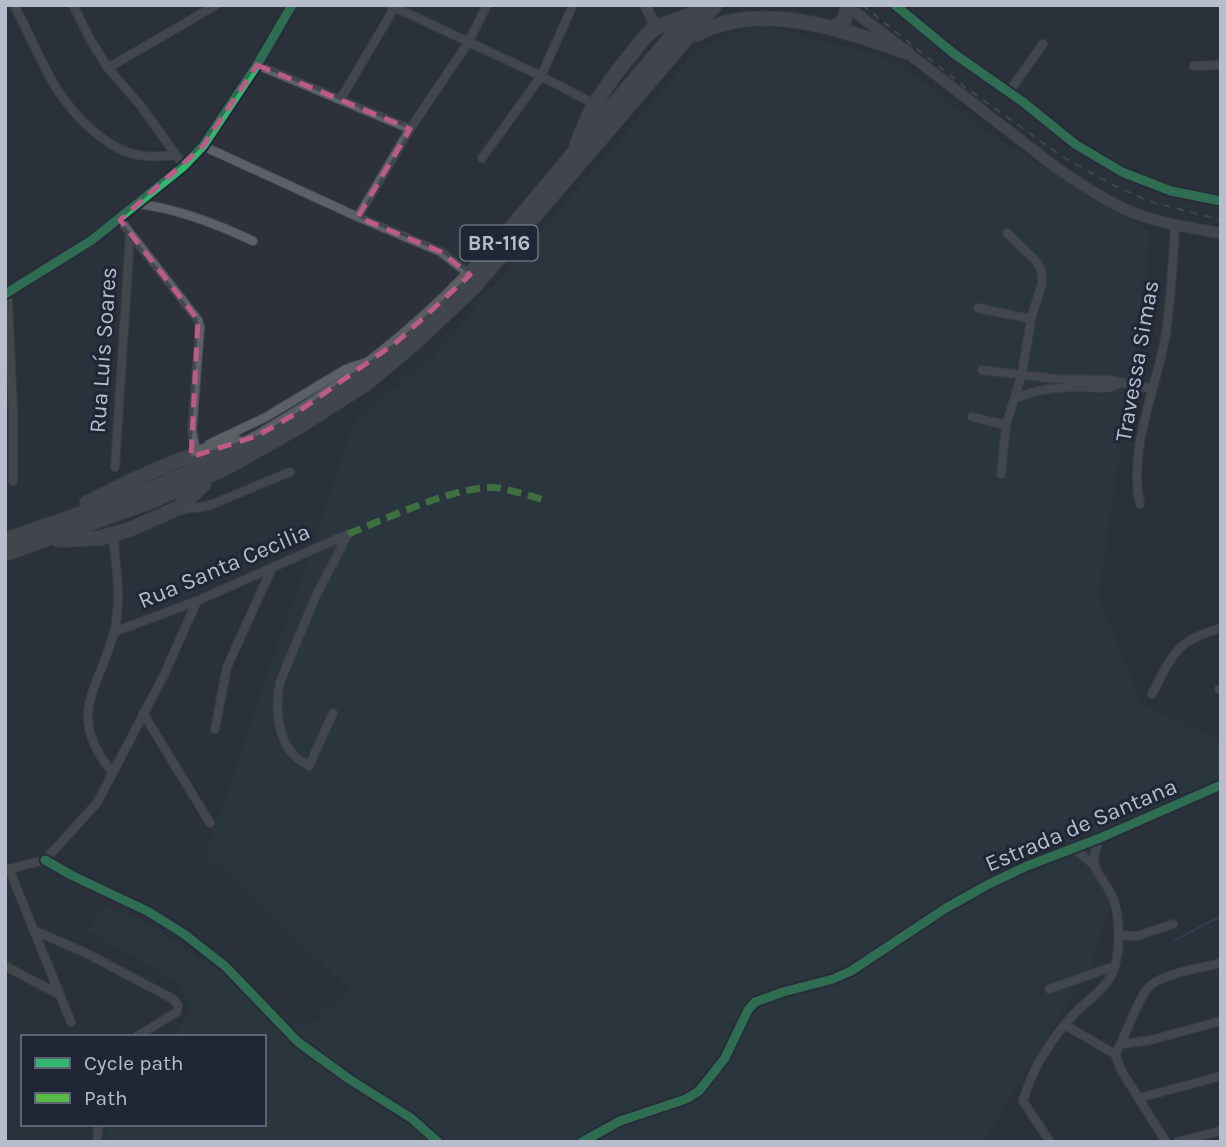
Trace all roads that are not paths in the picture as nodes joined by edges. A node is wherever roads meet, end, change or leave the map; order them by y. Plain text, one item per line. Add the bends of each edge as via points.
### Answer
1 (14, 5) edge
2 (73, 5) edge
3 (216, 5) edge
4 (292, 5) edge
5 (487, 5) edge
6 (573, 5) edge
7 (645, 5) edge
8 (715, 5) edge
9 (846, 5) edge
10 (895, 5) edge
11 (394, 6) edge
12 (759, 8) edge
13 (695, 10) edge
14 (836, 26) junction
15 (656, 27) junction
16 (468, 43) junction
17 (1043, 44) dead end
18 (906, 52) junction
19 (257, 65) junction
20 (1221, 65) edge
21 (1194, 66) dead end
22 (108, 68) junction
23 (541, 76) junction
24 (1009, 92) junction
25 (340, 100) junction
26 (594, 104) junction
27 (410, 129) junction
28 (203, 146) junction
29 (574, 153) junction
30 (175, 155) junction
31 (482, 158) dead end
32 (184, 166) junction
33 (568, 179) junction
34 (1221, 201) edge
35 (139, 204) junction
36 (358, 217) junction
37 (120, 220) junction
38 (1175, 225) junction
39 (1007, 233) dead end
40 (1221, 233) edge
41 (130, 235) junction
42 (253, 241) dead end
43 (470, 275) junction
44 (5, 295) edge
45 (978, 308) dead end
46 (1031, 319) junction
47 (371, 362) junction
48 (982, 370) dead end
49 (1022, 374) junction
50 (1120, 383) junction
51 (1152, 389) junction
52 (1015, 399) junction
53 (327, 409) junction
54 (972, 417) dead end
55 (1006, 425) junction
56 (257, 436) junction
57 (193, 454) junction
58 (115, 467) dead end
59 (290, 472) dead end
60 (1001, 474) dead end
61 (13, 481) dead end
62 (1140, 504) dead end
63 (172, 511) junction
64 (5, 532) edge
65 (113, 535) junction
66 (5, 540) edge
67 (5, 557) edge
68 (272, 568) junction
69 (197, 601) junction
70 (1221, 628) edge
71 (114, 632) junction
72 (1152, 694) dead end
73 (143, 713) junction
74 (333, 713) dead end
75 (215, 729) dead end
76 (112, 772) junction
77 (1221, 785) edge
78 (210, 823) dead end
79 (1100, 838) junction
80 (1074, 849) junction
81 (45, 860) junction
82 (1093, 864) junction
83 (7, 870) edge
84 (1173, 924) dead end
85 (33, 930) junction
86 (1118, 935) junction
87 (1221, 963) edge
88 (1115, 965) junction
89 (5, 966) edge
90 (1049, 989) dead end
91 (60, 995) junction
92 (1221, 1021) edge
93 (71, 1022) dead end
94 (1065, 1025) junction
95 (140, 1035) edge
96 (1121, 1044) junction
97 (1115, 1054) junction
98 (1221, 1076) edge
99 (1139, 1098) junction
100 (1221, 1131) edge
101 (438, 1142) edge
102 (582, 1142) edge
103 (1050, 1142) edge
104 (1166, 1142) edge
105 (1177, 1142) edge

1 - 30 street via 47,74 78,117 120,151
2 - 22 street
3 - 22 street
4 - 19 street
5 - 16 street
6 - 23 street
7 - 15 main road
8 - 33 highway, BR-116
9 - 14 highway via 844,22
9 - 18 main road
10 - 24 street
11 - 16 street
11 - 25 street
12 - 14 highway
12 - 33 highway via 698,33
13 - 15 highway
13 - 29 highway, BR-116
14 - 18 highway
15 - 26 highway
16 - 23 street
16 - 27 street
17 - 24 street
18 - 38 main road via 1094,193 1135,214
19 - 25 street
19 - 28 street
20 - 21 street
22 - 30 street
23 - 26 street
23 - 31 street
24 - 34 street via 1075,144 1122,172 1171,191
25 - 27 street
26 - 29 highway
27 - 36 street
28 - 32 street
28 - 36 street
29 - 43 highway, BR-116
30 - 32 street
32 - 35 street
33 - 53 highway, BR-116 via 460,302 367,383
35 - 37 street
35 - 42 street via 219,225
36 - 43 street via 442,252
37 - 41 street
37 - 44 street
38 - 40 main road
38 - 51 street, Travessa Simas via 1164,341
39 - 46 street via 1041,269 1042,283
41 - 57 street via 198,320
41 - 58 street, Rua Luís Soares
43 - 47 highway, BR-116
44 - 61 street via 11,333
45 - 46 street
46 - 49 street
47 - 56 highway, BR-116
47 - 57 street via 346,369
48 - 49 street
49 - 50 street
49 - 52 street
50 - 51 street
50 - 52 street via 1101,389 1037,391
51 - 62 street, Travessa Simas via 1137,468
52 - 55 street
53 - 63 highway via 276,445 212,479
53 - 67 highway, BR-116 via 183,488
54 - 55 street
55 - 60 street
56 - 57 highway
56 - 66 highway, BR-116 via 161,484
57 - 64 highway via 78,507
59 - 63 street via 208,506
63 - 65 highway
65 - 67 highway via 62,539
65 - 71 street via 118,592
68 - 69 street, Rua Santa Cecilia
68 - 74 street, Rua Santa Cecilia via 348,534 280,682 277,710 284,738 295,756 309,766
68 - 75 street via 226,667
69 - 71 street, Rua Santa Cecilia
69 - 73 street
70 - 72 street via 1180,645
71 - 76 street via 87,709 95,746
73 - 76 street
73 - 78 street
76 - 81 street via 89,813
77 - 79 street, Estrada de Santana
79 - 80 street, Estrada de Santana
79 - 82 street
80 - 82 street
80 - 102 street, Estrada de Santana via 989,884 851,971 755,1002 725,1058 699,1091 620,1121
81 - 83 street
81 - 101 street via 184,934 225,966 299,1042 411,1118
82 - 86 street via 1114,900
83 - 85 street
84 - 86 street via 1137,936
85 - 91 street
85 - 95 street via 173,999 178,1010 174,1016
86 - 88 street
87 - 96 street via 1157,981 1147,989
88 - 90 street
88 - 94 street via 1104,985
89 - 91 street
91 - 93 street
92 - 96 street
94 - 97 street
94 - 103 street via 1049,1044 1023,1101
96 - 97 street
97 - 99 street
98 - 99 street
99 - 104 street
100 - 105 street

